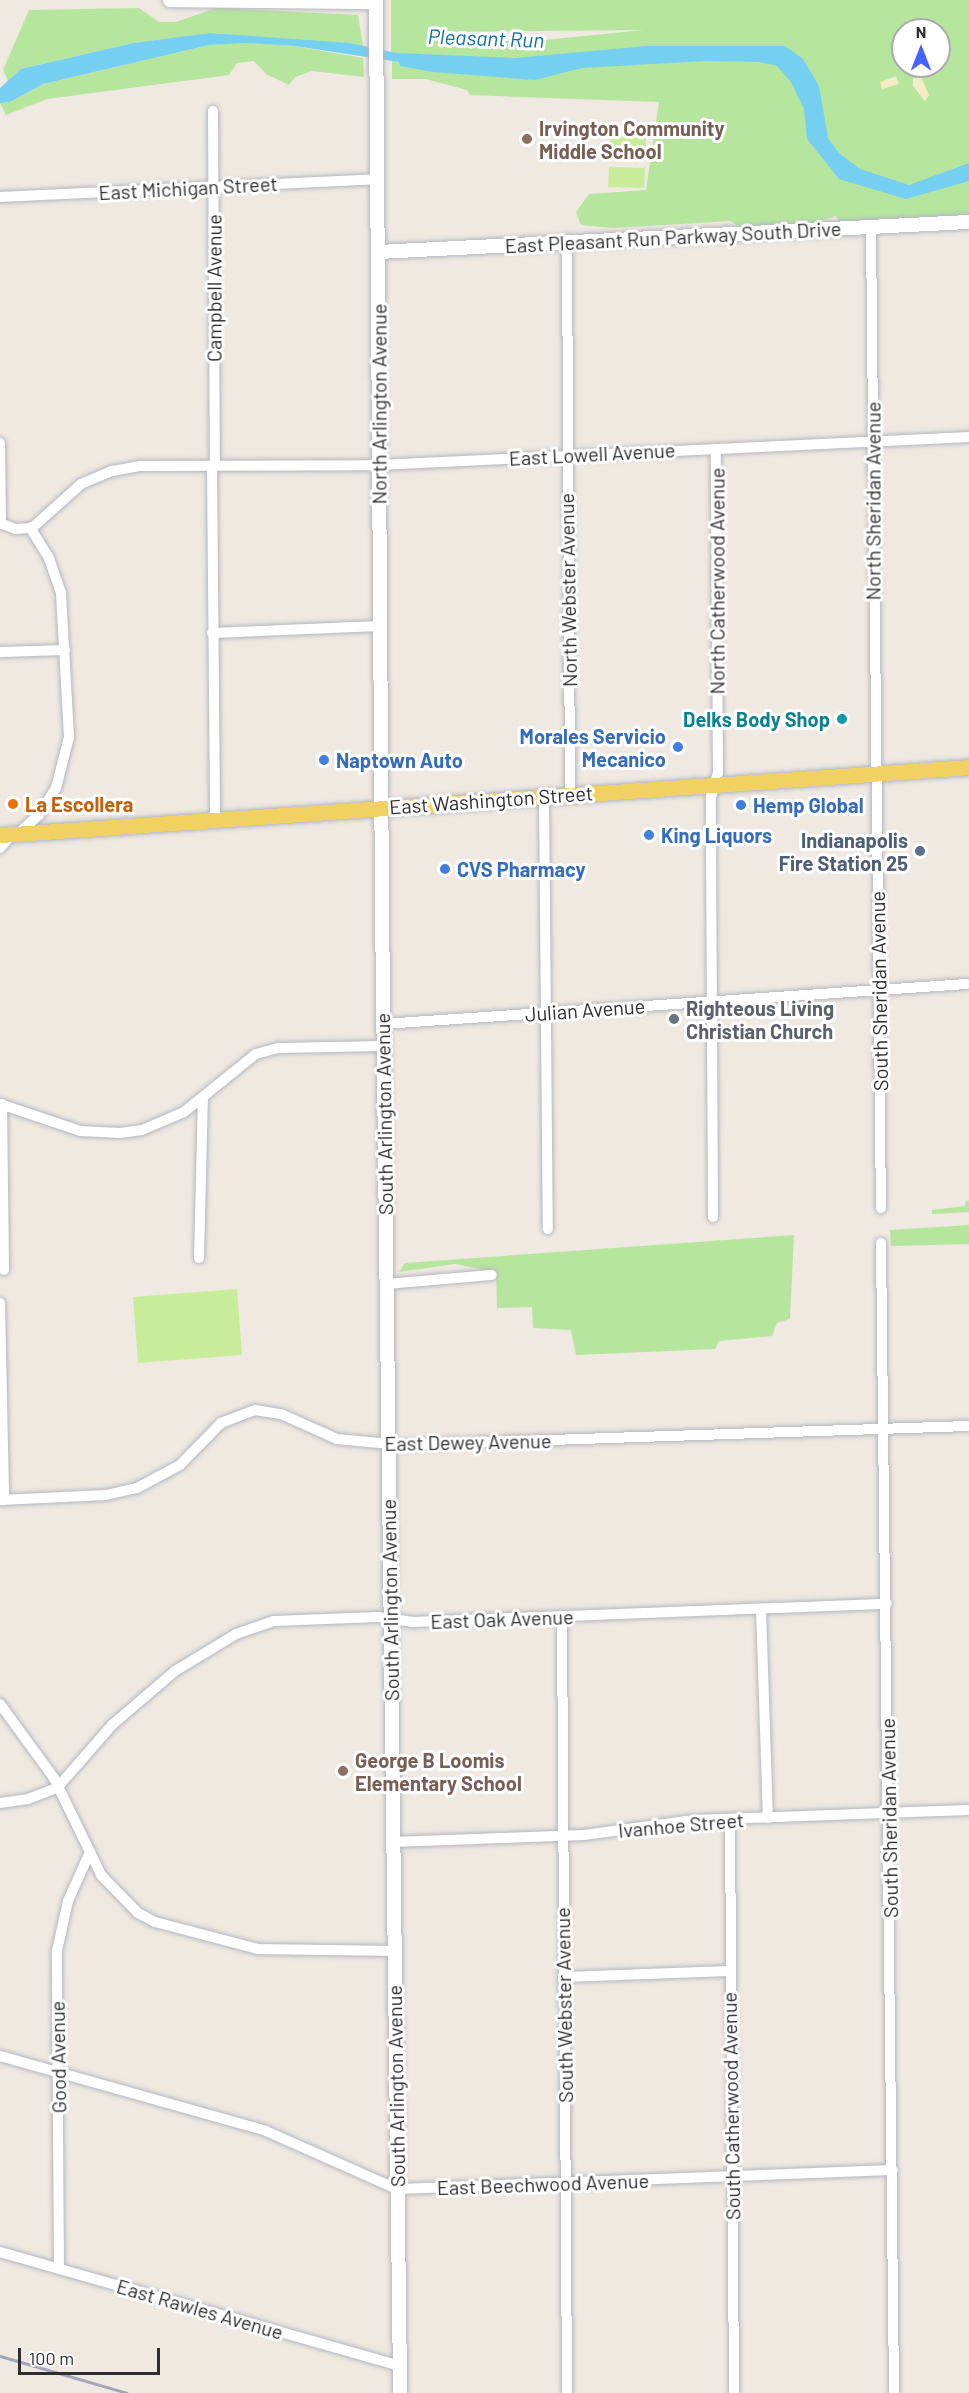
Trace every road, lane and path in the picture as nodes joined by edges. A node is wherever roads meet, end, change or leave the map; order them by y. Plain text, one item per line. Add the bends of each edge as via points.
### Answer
1 (170, 0) edge
2 (201, 0) edge
3 (376, 1) edge
4 (213, 111) dead end
5 (377, 179) junction
6 (213, 187) junction
7 (0, 197) edge
8 (969, 222) edge
9 (871, 228) junction
10 (567, 242) junction
11 (378, 252) junction
12 (969, 437) edge
13 (873, 442) junction
14 (0, 443) edge
15 (716, 449) junction
16 (566, 456) junction
17 (214, 465) junction
18 (379, 465) junction
19 (0, 523) edge
20 (30, 528) junction
21 (380, 626) junction
22 (212, 633) junction
23 (65, 650) junction
24 (0, 652) edge
25 (969, 767) edge
26 (876, 774) junction
27 (714, 784) junction
28 (570, 794) junction
29 (544, 796) junction
30 (381, 807) junction
31 (215, 818) junction
32 (9, 832) edge
33 (0, 848) edge
34 (967, 984) dead end
35 (879, 989) junction
36 (713, 1002) junction
37 (546, 1012) junction
38 (383, 1024) junction
39 (383, 1047) junction
40 (203, 1098) junction
41 (1, 1104) edge
42 (881, 1208) dead end
43 (713, 1217) dead end
44 (549, 1229) dead end
45 (881, 1243) dead end
46 (199, 1258) dead end
47 (4, 1270) dead end
48 (492, 1275) dead end
49 (386, 1284) junction
50 (0, 1303) edge
51 (969, 1426) edge
52 (884, 1428) junction
53 (388, 1445) junction
54 (2, 1500) edge
55 (888, 1604) junction
56 (761, 1609) junction
57 (562, 1617) junction
58 (390, 1620) junction
59 (0, 1704) edge
60 (59, 1786) junction
61 (0, 1803) edge
62 (969, 1810) edge
63 (889, 1812) junction
64 (768, 1818) junction
65 (730, 1819) junction
66 (562, 1836) junction
67 (393, 1842) junction
68 (90, 1852) junction
69 (394, 1951) junction
70 (730, 1971) junction
71 (563, 1977) junction
72 (0, 2055) edge
73 (59, 2072) junction
74 (893, 2170) junction
75 (732, 2177) junction
76 (565, 2183) junction
77 (397, 2189) junction
78 (0, 2252) edge
79 (58, 2268) junction
80 (400, 2366) junction
81 (400, 2393) edge
82 (567, 2393) edge
83 (734, 2393) edge
84 (894, 2393) edge

1 - 2 main road
2 - 3 main road
3 - 5 main road, North Arlington Avenue
4 - 6 street, Campbell Avenue
5 - 6 street, East Michigan Street
5 - 11 main road, North Arlington Avenue
6 - 7 street, East Michigan Street
6 - 17 street, Campbell Avenue
8 - 9 main road, East Pleasant Run Parkway South Drive
9 - 10 main road, East Pleasant Run Parkway South Drive
9 - 13 street, North Sheridan Avenue
10 - 11 main road, East Pleasant Run Parkway South Drive
10 - 16 street, North Webster Avenue
11 - 18 main road, North Arlington Avenue
12 - 13 street, East Lowell Avenue
13 - 15 street, East Lowell Avenue
13 - 26 street, North Sheridan Avenue
14 - 19 street
15 - 16 street, East Lowell Avenue
15 - 27 street, North Catherwood Avenue via 718,773
16 - 18 street, East Lowell Avenue
16 - 28 street, North Webster Avenue
17 - 18 street, East Lowell Avenue
17 - 20 street, East Lowell Avenue via 149,465 111,471 74,489
17 - 22 street, Campbell Avenue
18 - 21 main road, North Arlington Avenue
19 - 20 street via 16,529
20 - 23 street via 57,580
21 - 22 street
21 - 30 main road, North Arlington Avenue
22 - 31 street, Campbell Avenue
23 - 24 street
23 - 32 street via 69,731 64,767 45,808
25 - 26 main road, East Washington Street
26 - 27 main road, East Washington Street
26 - 35 street, South Sheridan Avenue
27 - 28 main road, East Washington Street
27 - 36 street
28 - 29 main road, East Washington Street
29 - 30 main road, East Washington Street
29 - 37 street
30 - 31 main road, East Washington Street
30 - 38 main road, South Arlington Avenue
31 - 32 main road, East Washington Street
32 - 33 street
34 - 35 street, Julian Avenue
35 - 36 street, Julian Avenue
35 - 42 street, South Sheridan Avenue
36 - 37 street, Julian Avenue
36 - 43 street
37 - 38 street, Julian Avenue
37 - 44 street
38 - 39 main road, South Arlington Avenue
39 - 40 street via 265,1051 237,1066
39 - 49 main road, South Arlington Avenue
40 - 41 street via 158,1124 111,1134 63,1127
40 - 46 street
41 - 47 street
45 - 52 street, South Sheridan Avenue
48 - 49 street
49 - 53 main road, South Arlington Avenue
50 - 54 street
51 - 52 street, East Dewey Avenue
52 - 53 street, East Dewey Avenue
52 - 55 street, South Sheridan Avenue
53 - 54 street, East Dewey Avenue via 338,1439 277,1413 250,1411 222,1423 180,1464 137,1488 106,1495
53 - 58 main road, South Arlington Avenue
55 - 56 street, East Oak Avenue
55 - 63 street, South Sheridan Avenue
56 - 57 street, East Oak Avenue
56 - 64 street
57 - 58 street, East Oak Avenue
57 - 66 street, South Webster Avenue
58 - 60 street, East Oak Avenue via 292,1619 228,1638 175,1671 138,1701
58 - 67 main road, South Arlington Avenue
59 - 60 street
60 - 61 street, East Oak Avenue via 32,1798
60 - 68 street
62 - 63 street, Ivanhoe Street
63 - 64 street, Ivanhoe Street
63 - 74 street, South Sheridan Avenue
64 - 65 street, Ivanhoe Street
65 - 66 street, Ivanhoe Street
65 - 70 street, South Catherwood Avenue
66 - 67 street, Ivanhoe Street
66 - 71 street, South Webster Avenue
67 - 69 main road, South Arlington Avenue
68 - 69 street via 109,1885 138,1913 155,1922 262,1950
68 - 73 street, Good Avenue via 68,1901 58,1942
69 - 77 main road, South Arlington Avenue
70 - 71 street
70 - 75 street, South Catherwood Avenue
71 - 76 street, South Webster Avenue
72 - 73 street, East Beechwood Avenue
73 - 77 street, East Beechwood Avenue via 274,2134
73 - 79 street, Good Avenue
74 - 75 street, East Beechwood Avenue
74 - 84 street, South Sheridan Avenue
75 - 76 street, East Beechwood Avenue
75 - 83 street, South Catherwood Avenue
76 - 77 street, East Beechwood Avenue
76 - 82 street, South Webster Avenue
77 - 80 main road, South Arlington Avenue
78 - 79 street, East Rawles Avenue
79 - 80 street, East Rawles Avenue
80 - 81 main road, South Arlington Avenue

